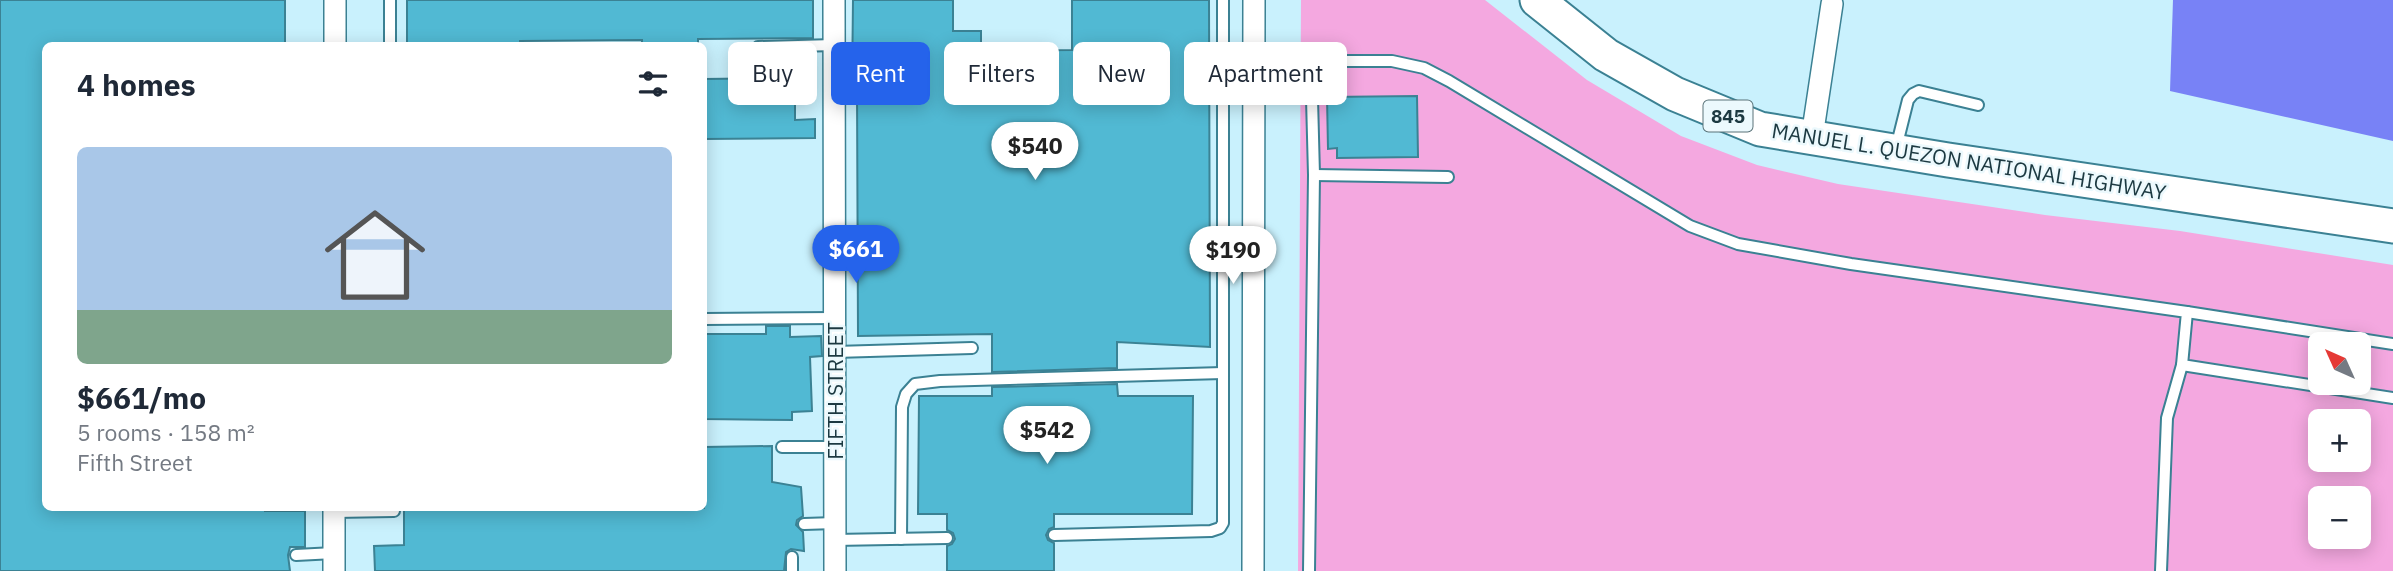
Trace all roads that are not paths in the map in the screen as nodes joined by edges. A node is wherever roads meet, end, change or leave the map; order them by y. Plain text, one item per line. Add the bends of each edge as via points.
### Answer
1 (335, 0) edge
2 (390, 0) edge
3 (834, 0) edge
4 (1223, 0) edge
5 (1254, 0) edge
6 (1537, 0) edge
7 (1832, 4) dead end
8 (335, 42) edge
9 (390, 42) edge
10 (834, 42) edge
11 (1254, 42) edge
12 (1347, 60) edge
13 (834, 105) edge
14 (1254, 105) edge
15 (1312, 105) edge
16 (1978, 105) dead end
17 (1812, 137) junction
18 (1895, 151) junction
19 (1314, 175) junction
20 (1448, 177) dead end
21 (2393, 226) edge
22 (2187, 312) junction
23 (835, 318) junction
24 (707, 319) edge
25 (2393, 344) edge
26 (972, 348) dead end
27 (835, 352) junction
28 (2182, 365) junction
29 (1223, 373) junction
30 (2393, 398) edge
31 (782, 447) dead end
32 (834, 447) junction
33 (334, 511) edge
34 (804, 524) dead end
35 (835, 532) junction
36 (1054, 535) dead end
37 (947, 538) dead end
38 (901, 539) junction
39 (296, 555) dead end
40 (792, 557) dead end
41 (334, 562) edge
42 (792, 571) edge
43 (835, 571) edge
44 (1253, 571) edge
45 (1309, 571) edge
46 (2161, 571) edge

1 - 8 street
2 - 9 lane
3 - 10 street, FIFTH STREET
4 - 29 lane
5 - 11 street
6 - 17 main road, MANUEL L. QUEZON NATIONAL HIGHWAY / 845 via 1606,55 1675,94 1760,129
7 - 17 street
12 - 22 lane via 1392,61 1424,68 1690,226 1738,244
13 - 23 street, FIFTH STREET
14 - 44 street
15 - 19 lane
16 - 18 lane via 1913,93
17 - 18 main road, MANUEL L. QUEZON NATIONAL HIGHWAY / 845
18 - 21 main road, MANUEL L. QUEZON NATIONAL HIGHWAY / 845
19 - 20 lane
19 - 45 lane
22 - 25 lane
22 - 28 lane
23 - 24 lane
23 - 27 street, FIFTH STREET
26 - 27 lane
27 - 32 street, FIFTH STREET
28 - 30 lane
28 - 46 lane via 2167,418
29 - 36 lane via 1224,518 1220,528
29 - 38 lane via 915,384 902,407
31 - 32 lane
32 - 35 street, FIFTH STREET
33 - 41 street
34 - 35 lane
35 - 38 lane
35 - 43 street, FIFTH STREET
37 - 38 lane
39 - 41 lane
40 - 42 lane

